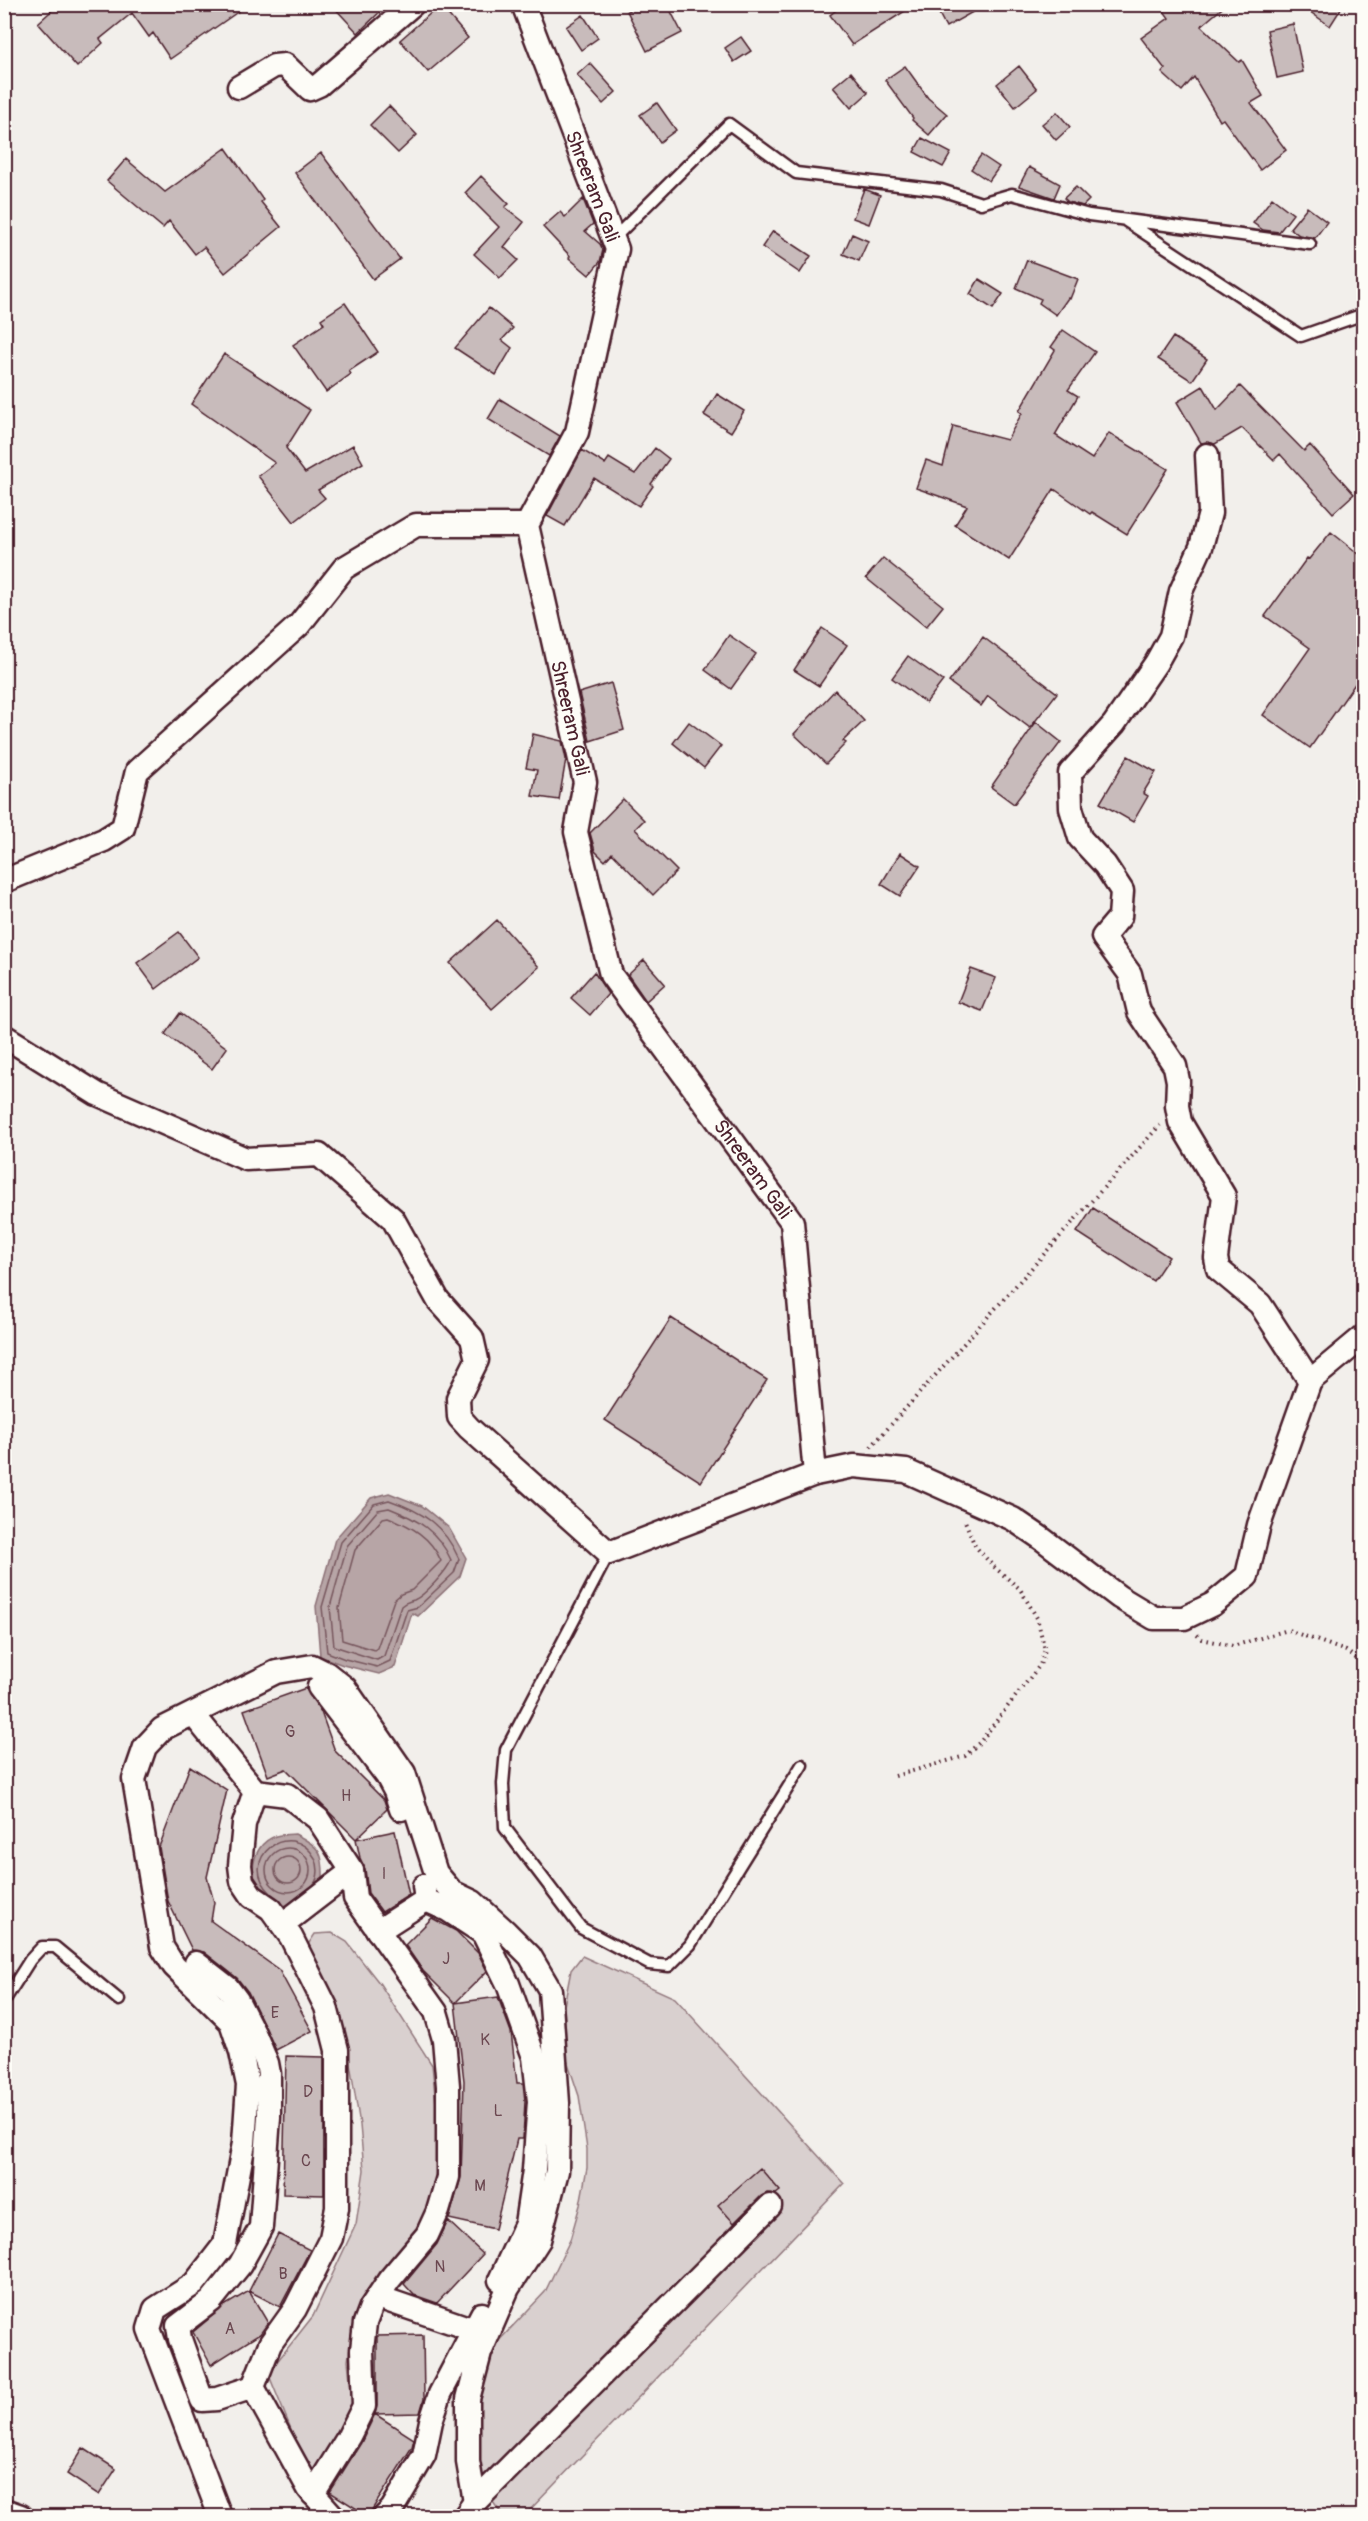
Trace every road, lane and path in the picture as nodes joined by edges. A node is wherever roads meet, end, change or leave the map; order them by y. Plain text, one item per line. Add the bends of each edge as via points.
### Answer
1 (413, 4) edge
2 (523, 4) edge
3 (239, 87) dead end
4 (1123, 220) junction
5 (613, 239) junction
6 (1310, 244) dead end
7 (1364, 314) edge
8 (1207, 455) dead end
9 (527, 525) junction
10 (4, 881) edge
11 (4, 1036) edge
12 (1177, 1106) junction
13 (1364, 1336) edge
14 (1310, 1382) junction
15 (854, 1466) junction
16 (814, 1474) junction
17 (954, 1493) junction
18 (609, 1553) junction
19 (1184, 1618) junction
20 (1364, 1664) edge
21 (319, 1687) dead end
22 (193, 1714) junction
23 (802, 1765) dead end
24 (895, 1776) dead end
25 (255, 1791) junction
26 (352, 1871) junction
27 (426, 1900) junction
28 (283, 1924) junction
29 (378, 1931) junction
30 (196, 1963) dead end
31 (119, 2000) dead end
32 (4, 2001) edge
33 (770, 2206) dead end
34 (378, 2297) junction
35 (474, 2330) junction
36 (253, 2387) junction
37 (313, 2494) junction
38 (470, 2509) edge
39 (4, 2510) edge
40 (21, 2517) edge
41 (220, 2517) edge
42 (333, 2517) edge
43 (385, 2517) edge

1 - 3 street via 319,85 310,89 285,65 274,66
2 - 5 street, Shreeram Gali
4 - 5 lane via 1011,194 981,203 941,190 796,173 729,124
4 - 6 lane
4 - 7 lane via 1301,336
5 - 9 street, Shreeram Gali via 617,249 577,432
8 - 12 street via 1210,513 1201,547 1181,591 1171,636 1114,724 1070,773 1071,808 1080,838 1122,891 1120,917 1103,937 1130,974 1139,1012 1175,1066
9 - 10 street via 416,525 344,568 299,625 137,771 123,828 104,840
9 - 16 street, Shreeram Gali via 585,782 576,832 610,975 792,1222
11 - 18 street via 97,1094 246,1159 319,1155 393,1218 438,1300 472,1338 477,1360 458,1398 459,1417
12 - 14 street via 1180,1122 1224,1196 1218,1269 1260,1304
12 - 15 path
13 - 14 street
14 - 19 street via 1259,1525 1247,1576 1213,1604
15 - 16 street
15 - 17 street via 906,1471
16 - 18 street
17 - 19 street via 1013,1520 1154,1618
17 - 24 path via 975,1546 1020,1589 1037,1618 1045,1650 1040,1665 980,1743 965,1756
18 - 23 lane via 506,1750 503,1784 505,1827 581,1928 649,1964 669,1966 690,1944
19 - 20 path via 1202,1639 1233,1646 1288,1630 1346,1651
21 - 27 street via 395,1791 417,1855
22 - 25 street
22 - 38 street via 276,1672 312,1666 326,1673 345,1688 404,1773 436,1873 452,1892 473,1902 530,1956 550,1990 558,2103 557,2171 540,2240 508,2288 480,2353 468,2399
22 - 41 street via 162,1729 145,1747 134,1779 162,1947 174,1966 231,2022 241,2052 248,2085 244,2143 225,2244 194,2284 155,2309 149,2329
25 - 26 street via 287,1795 318,1819
25 - 28 street via 244,1824 242,1881 252,1896 271,1909
26 - 28 street
26 - 29 street via 356,1898
27 - 29 street
27 - 35 street via 483,1933 495,1954 534,2057 539,2100 526,2224
28 - 36 street via 326,2007 337,2050 337,2208 331,2238 295,2309 270,2344
29 - 34 street via 436,2012 444,2039 448,2086 448,2176 438,2211 427,2235
30 - 36 street via 228,1988 255,2035 269,2074 269,2117 261,2227 240,2265 211,2301 178,2326 202,2400
31 - 32 lane via 55,1947 42,1947
33 - 38 street
34 - 35 street
34 - 37 street via 366,2323 362,2358 364,2406
35 - 43 street via 440,2394 424,2455
36 - 37 street
37 - 42 street
39 - 40 street

